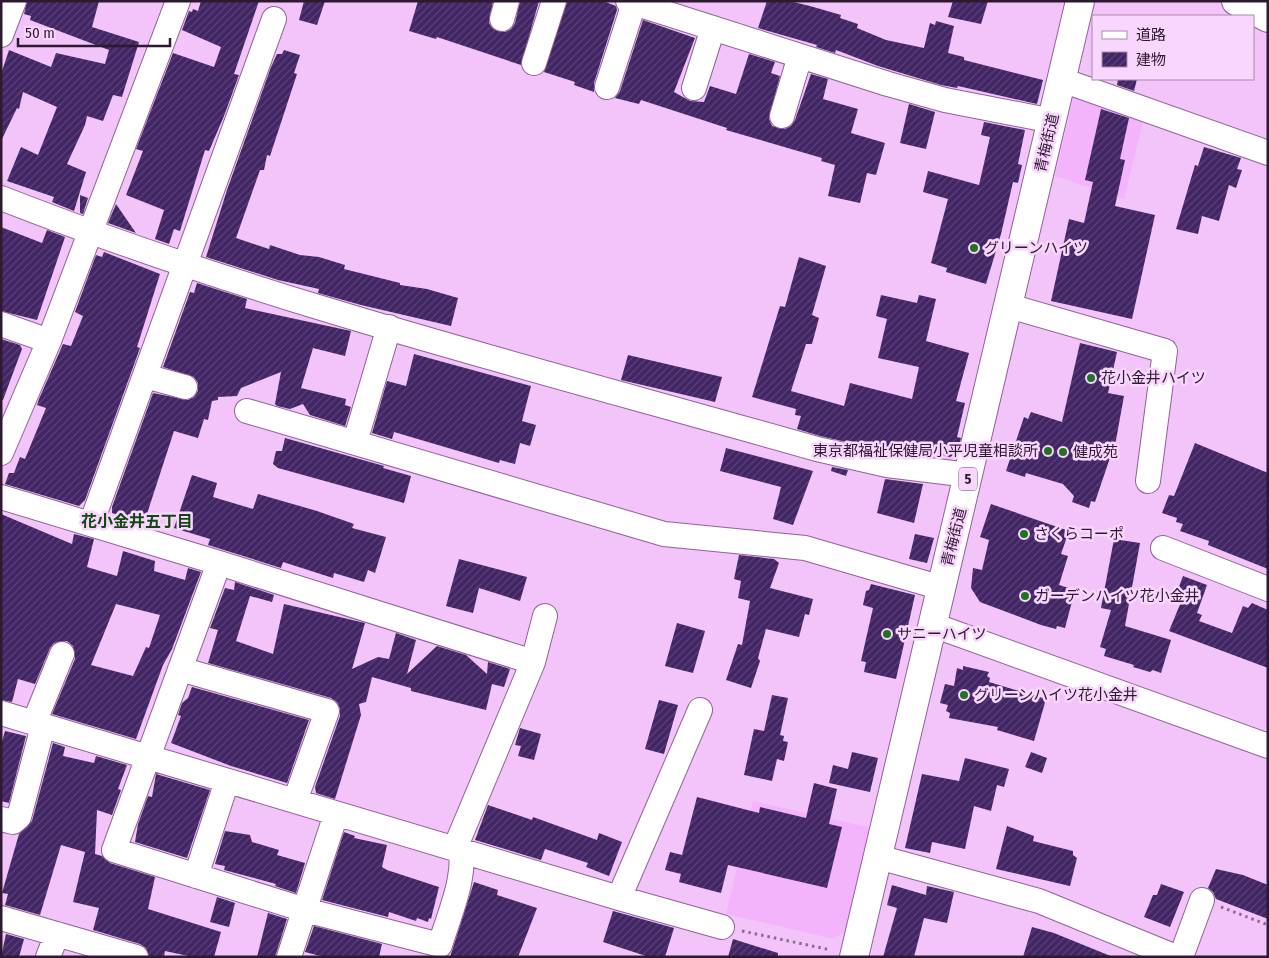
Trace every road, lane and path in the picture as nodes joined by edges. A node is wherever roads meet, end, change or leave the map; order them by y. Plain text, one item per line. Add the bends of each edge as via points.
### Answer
1 (14, 1) edge
2 (178, 1) edge
3 (554, 1) edge
4 (1080, 1) edge
5 (1236, 1) edge
6 (631, 2) edge
7 (1268, 18) edge
8 (274, 19) dead end
9 (713, 28) junction
10 (1, 35) edge
11 (800, 56) junction
12 (534, 63) dead end
13 (1062, 80) junction
14 (608, 87) dead end
15 (694, 88) dead end
16 (782, 116) dead end
17 (1053, 121) junction
18 (1268, 153) edge
19 (1, 198) edge
20 (90, 232) junction
21 (184, 266) junction
22 (1010, 306) junction
23 (1, 324) edge
24 (389, 327) junction
25 (49, 341) junction
26 (145, 376) junction
27 (185, 387) dead end
28 (247, 411) dead end
29 (354, 442) junction
30 (3, 445) edge
31 (969, 475) junction
32 (1148, 481) dead end
33 (1, 497) edge
34 (91, 524) junction
35 (1163, 548) dead end
36 (219, 563) junction
37 (942, 588) junction
38 (1268, 590) edge
39 (545, 616) dead end
40 (933, 626) junction
41 (62, 654) dead end
42 (533, 662) junction
43 (180, 669) junction
44 (700, 710) dead end
45 (1, 713) edge
46 (38, 725) junction
47 (1268, 746) edge
48 (148, 757) junction
49 (227, 781) junction
50 (295, 801) junction
51 (336, 814) junction
52 (1, 819) edge
53 (463, 852) junction
54 (878, 857) junction
55 (196, 876) junction
56 (619, 898) junction
57 (1202, 900) joint
58 (306, 910) junction
59 (1, 918) edge
60 (1268, 925) edge
61 (722, 927) joint
62 (57, 934) junction
63 (855, 956) edge
64 (48, 957) edge
65 (136, 957) edge
66 (290, 957) edge
67 (1176, 957) edge
68 (1181, 957) edge

1 - 10 street
2 - 20 street
3 - 12 street
4 - 13 main road, 青梅街道 / 5
5 - 7 main road
6 - 9 street
6 - 14 street
8 - 21 street
9 - 11 street
9 - 15 street
11 - 16 street
11 - 17 street via 945,100
13 - 17 main road, 青梅街道 / 5
13 - 18 street
17 - 22 main road, 青梅街道 / 5
19 - 20 street
20 - 21 street
20 - 25 street
21 - 24 street
21 - 26 street
22 - 31 main road, 青梅街道 / 5
22 - 32 street via 1165,351
23 - 25 street
24 - 29 street
24 - 31 street via 817,450 887,465
25 - 30 street
26 - 27 street
26 - 34 street
28 - 29 street
29 - 37 street via 664,534 805,548
31 - 37 main road, 青梅街道 / 5
33 - 34 street
34 - 36 street
35 - 38 street
36 - 42 street
36 - 43 street
37 - 40 main road, 青梅街道 / 5
39 - 42 street
40 - 47 street
40 - 54 main road, 青梅街道 / 5
41 - 46 street
42 - 53 street via 458,841
43 - 48 street
43 - 50 street via 326,711
44 - 56 street
45 - 46 street
46 - 48 street
46 - 52 street via 19,817 13,822
48 - 49 street
48 - 55 street via 114,850
49 - 50 street
49 - 55 street
50 - 51 street
51 - 53 street
51 - 58 street
53 - 56 street
53 - 58 street via 461,875 440,945
54 - 63 main road, 青梅街道 / 5
54 - 67 street via 1039,901
55 - 58 street
56 - 61 street
57 - 60 path
57 - 68 street
58 - 66 street
59 - 62 street
61 - 63 path
62 - 64 street
62 - 65 street

